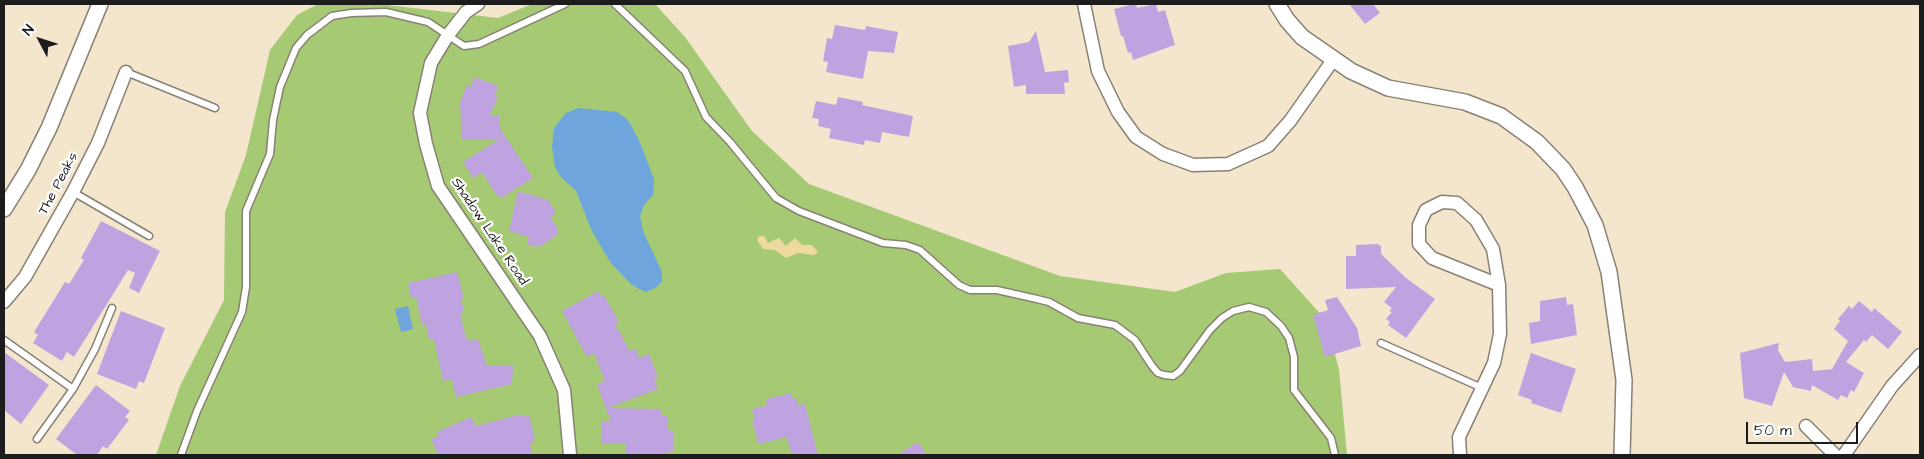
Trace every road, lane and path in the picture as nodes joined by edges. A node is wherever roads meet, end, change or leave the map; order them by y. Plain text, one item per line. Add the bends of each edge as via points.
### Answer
1 (100, 4) edge
2 (478, 4) edge
3 (565, 4) edge
4 (614, 4) edge
5 (1084, 4) edge
6 (1277, 4) edge
7 (448, 35) junction
8 (1334, 60) junction
9 (126, 72) joint
10 (215, 108) dead end
11 (73, 192) junction
12 (4, 209) edge
13 (149, 236) dead end
14 (1499, 285) junction
15 (4, 302) edge
16 (112, 308) dead end
17 (4, 340) edge
18 (1381, 343) dead end
19 (1920, 355) edge
20 (1482, 388) junction
21 (73, 389) junction
22 (1806, 426) dead end
23 (37, 439) dead end
24 (181, 455) edge
25 (570, 455) edge
26 (1335, 455) edge
27 (1460, 455) edge
28 (1622, 455) edge
29 (1835, 455) edge
30 (1844, 455) edge

1 - 12 street via 49,128
2 - 7 street, Shadow Lake Road via 466,12
3 - 7 lane via 479,44 464,46
4 - 26 lane via 685,71 706,117 776,198 799,212 883,243 920,250 958,285 970,290 997,290 1037,299 1078,318 1115,325 1135,340 1152,366 1164,375 1173,376 1180,371 1210,330 1233,311 1248,307 1266,312 1289,338 1294,357 1294,390 1332,438
5 - 8 street via 1098,71 1118,112 1136,137 1163,154 1193,165 1228,164 1268,146
6 - 8 street via 1302,37
7 - 24 lane via 428,22 386,12 351,13 332,16 318,24 296,48 280,87 264,174 246,211 246,287 242,312 197,411
7 - 25 street, Shadow Lake Road via 431,63 420,113 428,152 438,186 540,336 564,390
8 - 28 street via 1388,88 1465,102 1501,116 1537,142 1563,169 1595,225 1610,272 1624,380
9 - 10 lane
9 - 11 street, The Peaks via 98,143
11 - 13 lane
11 - 15 street, The Peaks via 25,277
14 - 14 street via 1493,249 1476,220 1457,203 1442,202 1426,210 1419,225 1419,244 1432,258
14 - 20 street via 1500,334 1494,363
16 - 21 lane
17 - 21 lane
18 - 20 lane
19 - 30 street via 1892,386
20 - 27 street via 1459,437
21 - 23 lane
22 - 29 street

